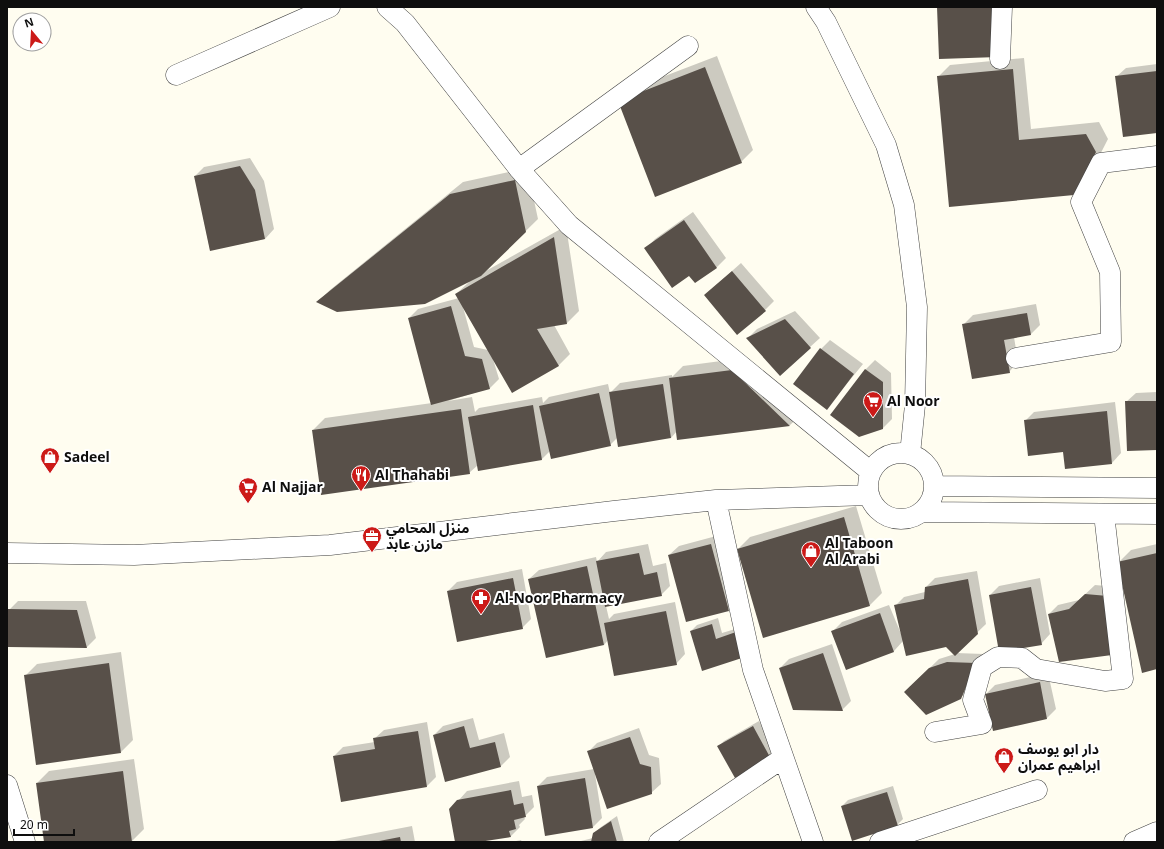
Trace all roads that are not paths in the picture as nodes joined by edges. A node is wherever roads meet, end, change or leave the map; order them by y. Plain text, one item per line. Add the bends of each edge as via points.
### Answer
1 (330, 7) edge
2 (387, 7) edge
3 (816, 7) edge
4 (1002, 7) edge
5 (688, 46) dead end
6 (1000, 59) dead end
7 (176, 75) dead end
8 (1157, 156) edge
9 (519, 169) junction
10 (1016, 358) dead end
11 (910, 454) junction
12 (870, 472) junction
13 (934, 486) junction
14 (1157, 488) edge
15 (869, 495) junction
16 (716, 500) junction
17 (921, 512) junction
18 (1104, 514) junction
19 (1157, 514) edge
20 (7, 553) edge
21 (935, 732) dead end
22 (783, 758) junction
23 (7, 785) edge
24 (1037, 790) dead end
25 (1157, 832) edge
26 (25, 842) edge
27 (659, 842) edge
28 (813, 842) edge
29 (880, 842) edge
30 (1134, 842) edge

1 - 7 street
2 - 9 street via 405,23
3 - 11 street via 826,22 886,145 904,205 917,307 915,405
4 - 6 street
5 - 9 street
8 - 10 street via 1101,163 1081,202 1110,272 1111,342
9 - 12 street via 569,225
11 - 12 street via 898,453 888,456 878,462
11 - 13 street via 920,459 928,468
12 - 15 street
13 - 14 street
13 - 17 street via 929,504
15 - 16 street
15 - 17 street via 876,508 896,519 907,518
16 - 20 street via 330,545 134,555
16 - 22 street via 753,670
17 - 18 street
18 - 19 street
18 - 21 street via 1123,679 1105,681 1036,669 1022,658 998,657 982,667 973,700 982,724
22 - 27 street
22 - 28 street
23 - 26 street
24 - 29 street
25 - 30 street

